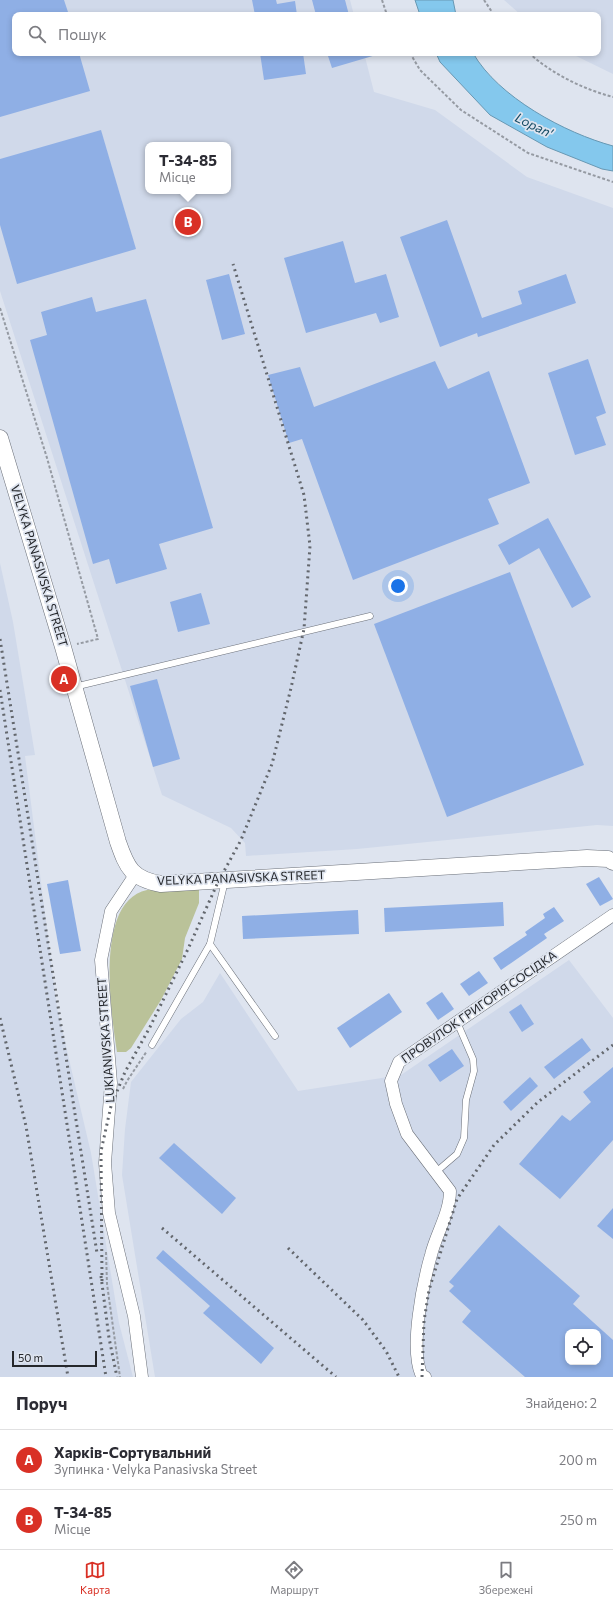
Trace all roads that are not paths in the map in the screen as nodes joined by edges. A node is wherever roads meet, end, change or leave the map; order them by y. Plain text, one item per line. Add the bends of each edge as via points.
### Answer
1 (0, 438) edge
2 (370, 616) dead end
3 (74, 687) junction
4 (613, 862) edge
5 (136, 875) junction
6 (226, 881) junction
7 (613, 915) edge
8 (210, 944) junction
9 (457, 1022) junction
10 (275, 1036) dead end
11 (152, 1045) road end
12 (436, 1172) junction
13 (142, 1377) edge
14 (425, 1377) edge

1 - 3 street, VELYKA PANASIVSKA STREET
2 - 3 lane
3 - 5 street, VELYKA PANASIVSKA STREET via 118,842 126,864
4 - 6 street, VELYKA PANASIVSKA STREET via 608,859 587,858
5 - 6 street, VELYKA PANASIVSKA STREET via 161,884
5 - 13 street, LUKIANIVSKA STREET via 111,911 101,960 111,1083 105,1163 109,1212 134,1316
6 - 8 lane
7 - 9 street, ПРОВУЛОК ГРИГОРІЯ СОСІДКА
8 - 10 lane
8 - 11 lane
9 - 12 lane via 473,1059 474,1071 466,1100 464,1138 458,1154
9 - 12 street, ПРОВУЛОК ГРИГОРІЯ СОСІДКА via 399,1062 391,1081 407,1134
12 - 14 street, ПРОВУЛОК ГРИГОРІЯ СОСІДКА via 450,1191 450,1202 431,1255 419,1311 418,1369

